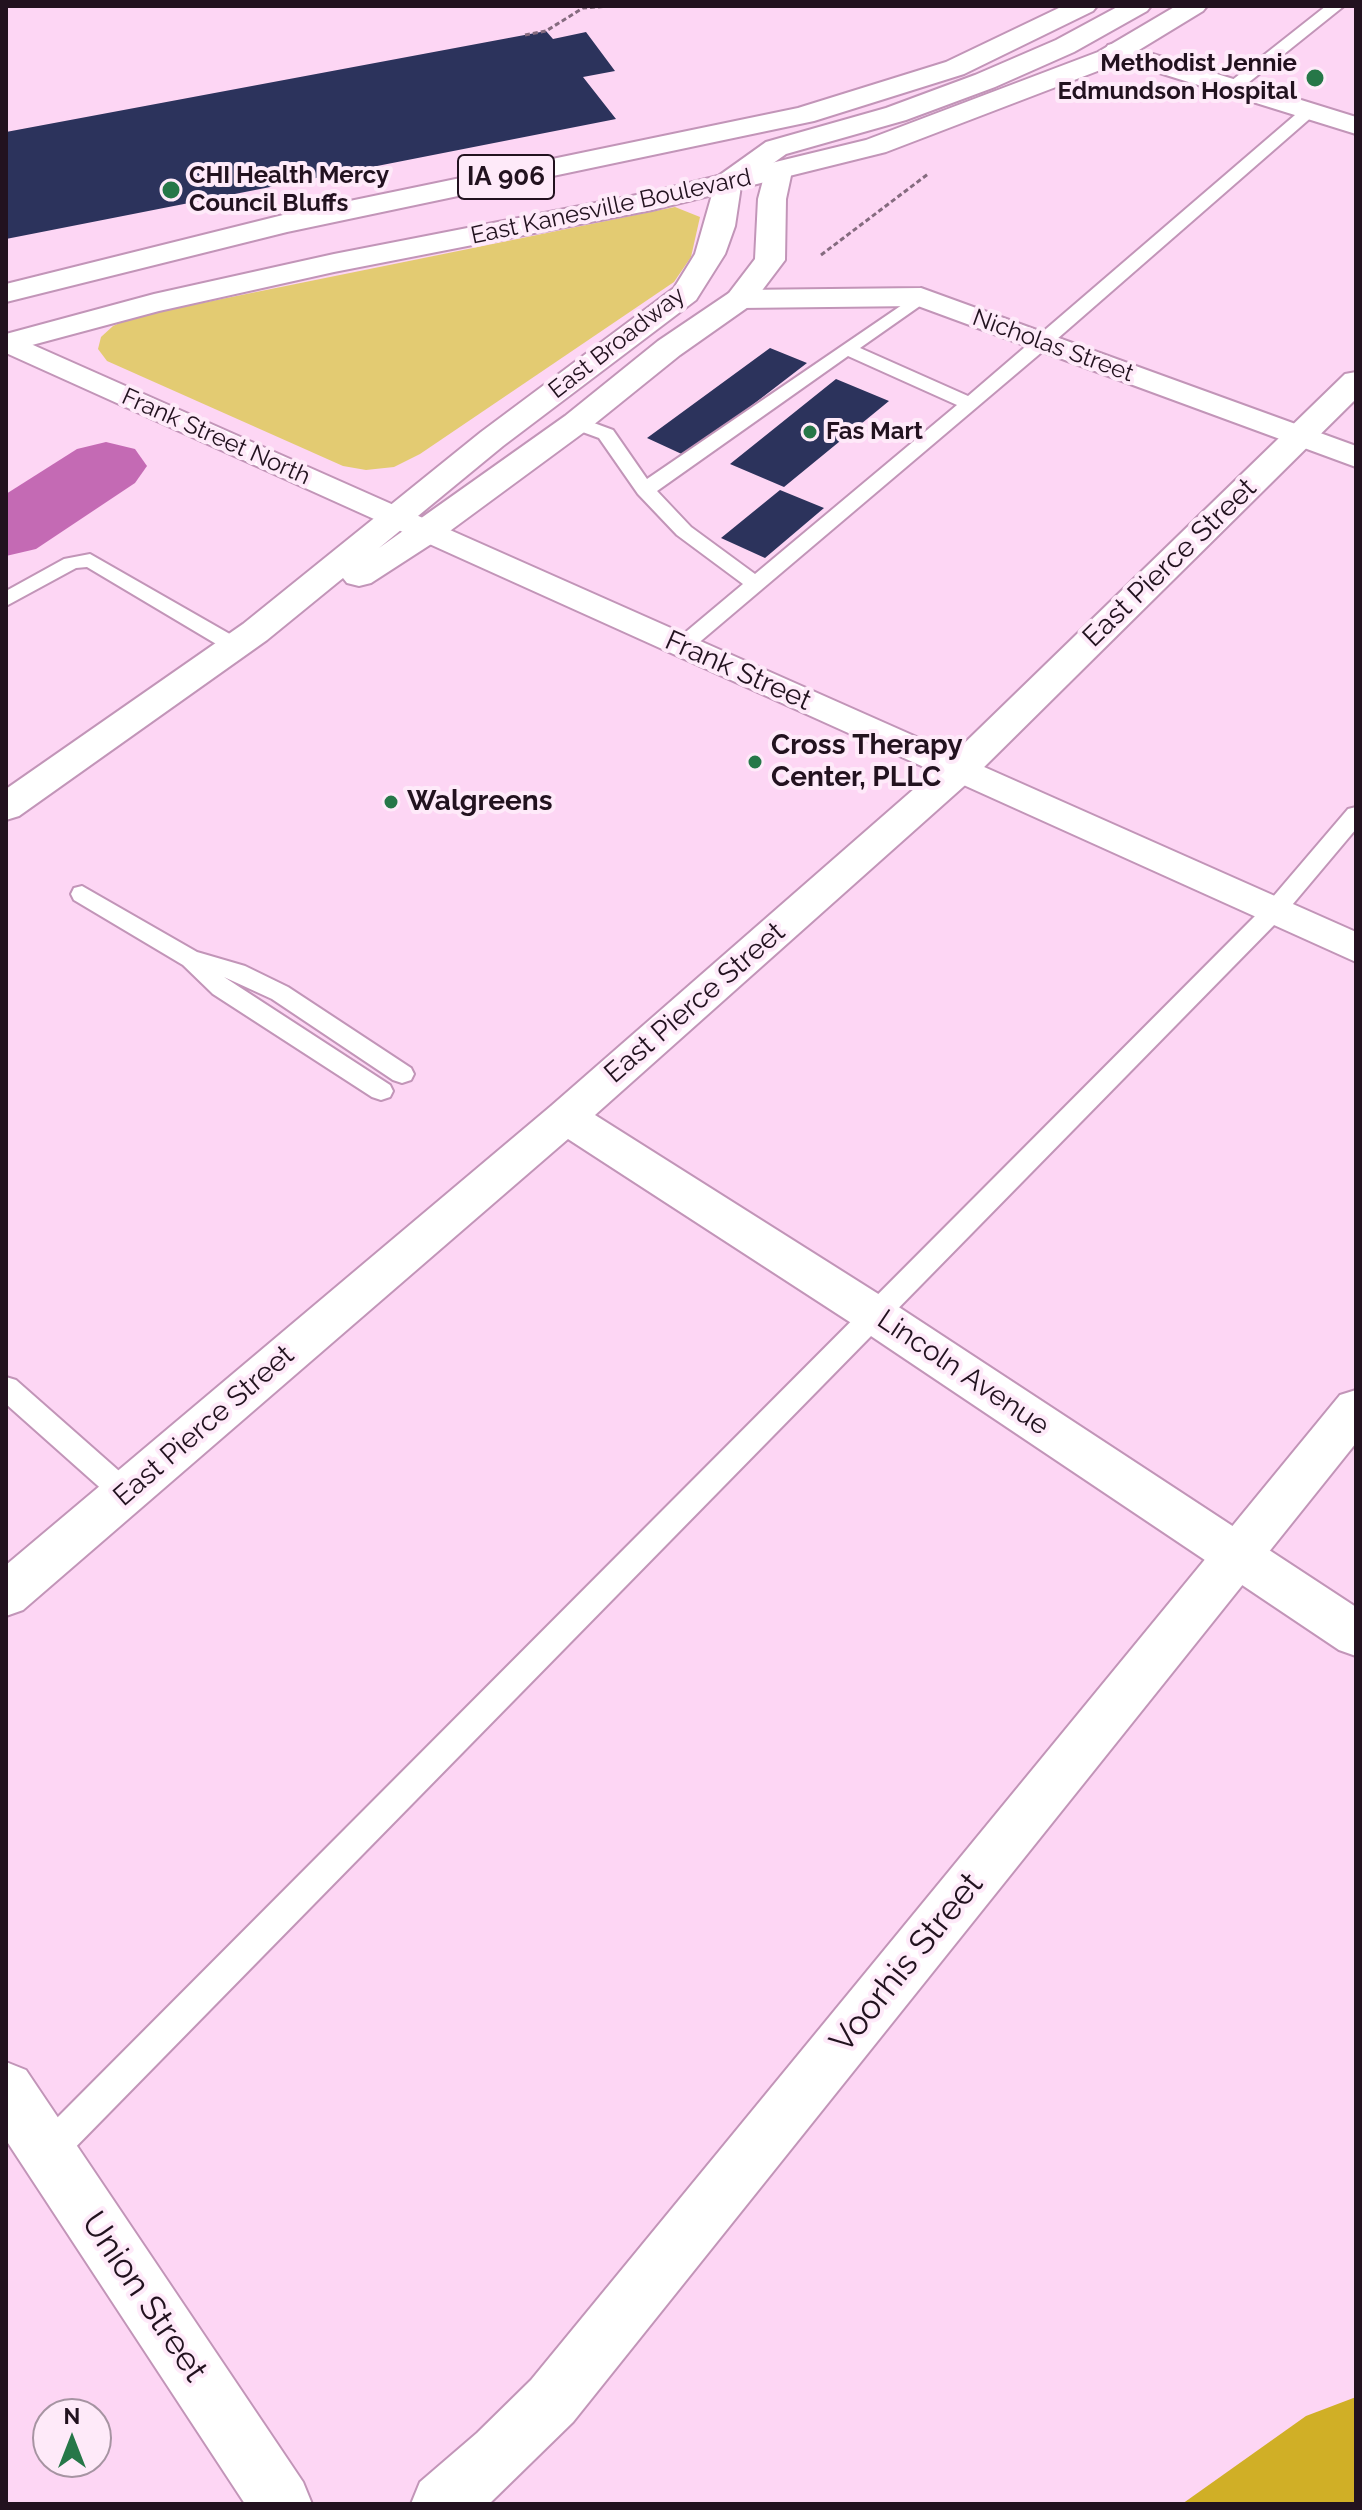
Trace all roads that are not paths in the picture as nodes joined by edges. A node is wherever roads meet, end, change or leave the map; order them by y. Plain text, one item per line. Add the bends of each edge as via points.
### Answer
1 (1084, 6) edge
2 (1138, 6) edge
3 (1194, 6) edge
4 (1336, 6) edge
5 (1117, 51) junction
6 (1232, 88) junction
7 (1308, 112) junction
8 (1356, 126) edge
9 (778, 171) junction
10 (727, 183) junction
11 (6, 293) edge
12 (921, 297) junction
13 (740, 299) junction
14 (1043, 342) junction
15 (6, 343) edge
16 (847, 349) junction
17 (1356, 381) edge
18 (970, 404) junction
19 (576, 423) junction
20 (1300, 436) junction
21 (1356, 457) edge
22 (645, 490) junction
23 (393, 517) junction
24 (427, 532) junction
25 (756, 584) junction
26 (6, 600) edge
27 (245, 639) junction
28 (682, 646) junction
29 (959, 770) junction
30 (9, 802) edge
31 (1356, 814) edge
32 (82, 894) dead end
33 (1274, 911) junction
34 (1356, 948) edge
35 (189, 958) junction
36 (402, 1074) dead end
37 (381, 1091) dead end
38 (566, 1117) junction
39 (875, 1315) junction
40 (6, 1388) edge
41 (1356, 1409) edge
42 (125, 1493) junction
43 (1237, 1556) junction
44 (6, 1595) edge
45 (1356, 1634) edge
46 (6, 2090) edge
47 (47, 2152) junction
48 (281, 2504) edge
49 (442, 2504) edge

1 - 11 main road, East Kanesville Boulevard / IA 906 via 1001,48 891,90 804,115 287,223
2 - 10 main road via 985,81 896,114 776,148
3 - 5 main road, East Kanesville Boulevard / IA 906
4 - 6 lane
5 - 6 main road
5 - 9 main road, East Kanesville Boulevard / IA 906 via 975,112 876,146
6 - 7 main road
7 - 8 main road
7 - 14 lane
9 - 10 main road, East Kanesville Boulevard / IA 906
9 - 13 main road, East Broadway via 770,260
10 - 15 main road, East Kanesville Boulevard / IA 906 via 184,297
10 - 23 main road, East Broadway via 710,254 685,294
12 - 13 main road, Nicholas Street
12 - 14 main road, Nicholas Street
12 - 16 lane
13 - 19 main road, East Broadway
14 - 18 lane
14 - 20 main road, Nicholas Street
15 - 23 main road, Frank Street North
16 - 18 lane
16 - 22 lane
17 - 20 main road, East Pierce Street
18 - 25 lane
19 - 22 lane via 606,434
19 - 24 main road, East Broadway
20 - 21 main road, Nicholas Street
20 - 29 main road, East Pierce Street
22 - 25 lane via 684,531
23 - 24 main road, Frank Street North
23 - 27 main road, East Broadway
24 - 27 main road, East Broadway via 333,593
24 - 28 main road, Frank Street
25 - 28 lane
26 - 27 lane via 71,563 90,560
27 - 30 main road, East Broadway
28 - 29 main road, Frank Street
29 - 33 main road, Frank Street
29 - 38 main road, East Pierce Street
31 - 33 lane
32 - 35 lane
33 - 34 main road, Frank Street
33 - 39 lane
35 - 36 lane via 237,972 280,993
35 - 37 lane via 221,988
38 - 39 main road, Lincoln Avenue
38 - 42 main road, East Pierce Street
39 - 43 main road, Lincoln Avenue
39 - 47 lane
40 - 42 lane
41 - 43 main road, Voorhis Street
42 - 44 main road, East Pierce Street
43 - 45 main road, Lincoln Avenue
43 - 49 main road, Voorhis Street via 552,2401
46 - 47 main road, Union Street
47 - 48 main road, Union Street

